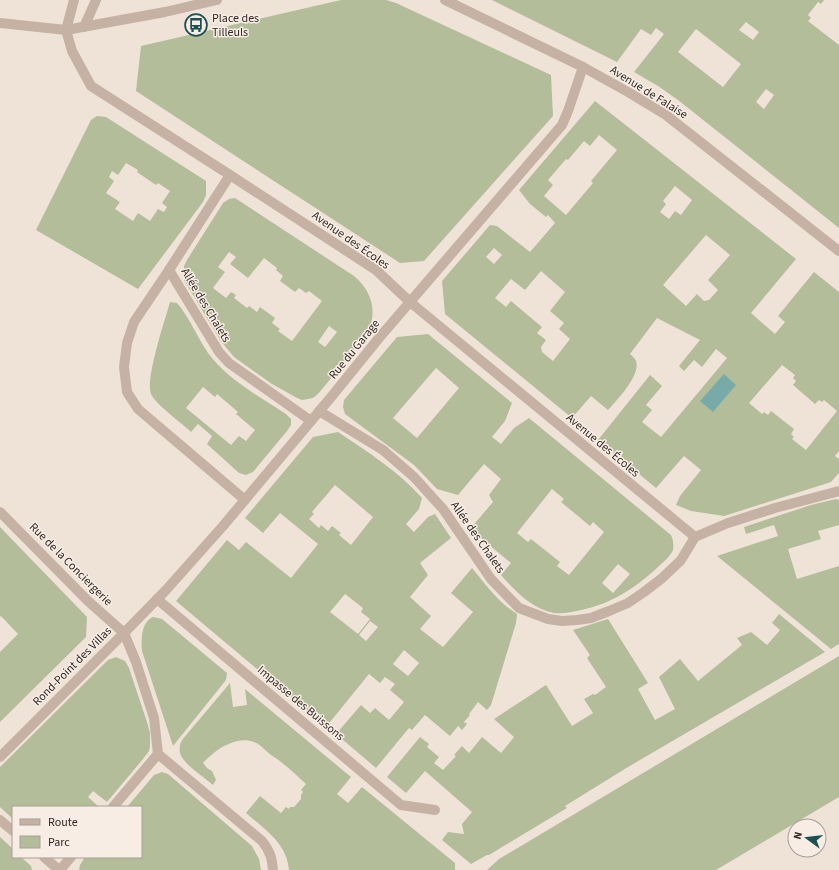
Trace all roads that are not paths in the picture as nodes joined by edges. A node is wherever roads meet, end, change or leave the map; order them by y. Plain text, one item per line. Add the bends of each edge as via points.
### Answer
1 (74, 0) edge
2 (217, 0) edge
3 (445, 0) edge
4 (92, 1) edge
5 (0, 23) edge
6 (84, 27) junction
7 (66, 30) junction
8 (582, 67) junction
9 (230, 175) junction
10 (839, 251) edge
11 (169, 270) junction
12 (410, 302) junction
13 (319, 411) junction
14 (311, 421) junction
15 (839, 492) edge
16 (245, 500) junction
17 (0, 512) edge
18 (695, 538) junction
19 (157, 599) junction
20 (124, 633) junction
21 (158, 754) junction
22 (0, 757) edge
23 (114, 806) edge
24 (435, 810) dead end
25 (0, 820) edge
26 (12, 830) edge
27 (45, 858) edge
28 (70, 858) edge
29 (59, 870) edge
30 (272, 870) edge

1 - 7 street
2 - 6 street
3 - 8 street, Avenue de Falaise
4 - 6 street
5 - 7 street
6 - 7 street
7 - 9 street, Avenue des Écoles via 72,51 91,86
8 - 10 street, Avenue de Falaise via 666,115
8 - 12 street, Rue du Garage via 562,125
9 - 11 street, Allée des Chalets
9 - 12 street, Avenue des Écoles via 376,270
11 - 14 street, Allée des Chalets via 228,363
11 - 16 street via 134,322 127,343 124,367 127,392 138,409
12 - 13 street, Rue du Garage
12 - 18 street, Avenue des Écoles
13 - 14 street, Rue du Garage
13 - 18 street, Allée des Chalets via 383,450 414,477 444,510 491,579 519,608 541,617 562,621 591,618 628,602 644,592 681,560
14 - 16 street, Rue du Garage
15 - 18 street via 734,521
16 - 19 street, Rue du Garage
17 - 20 street, Rue de la Conciergerie via 88,601
19 - 20 street, Rue du Garage
19 - 24 street, Impasse des Buissons via 401,805
20 - 21 street, Rond-Point des Villas via 154,718
20 - 22 street, Rond-Point des Villas
21 - 23 street
21 - 30 street via 262,841 269,849
25 - 26 street
27 - 29 street
28 - 29 street

